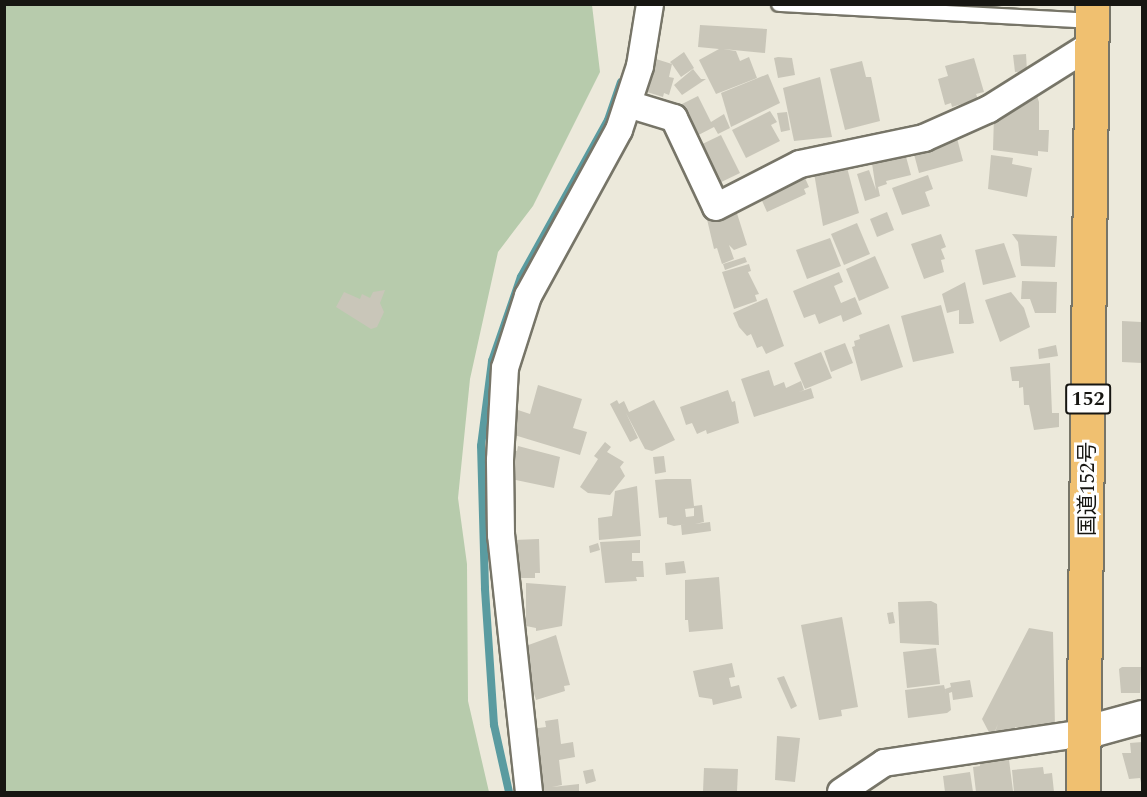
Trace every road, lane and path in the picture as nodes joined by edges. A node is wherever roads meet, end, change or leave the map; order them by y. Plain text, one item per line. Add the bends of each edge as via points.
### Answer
1 (650, 4) edge
2 (780, 4) edge
3 (787, 5) edge
4 (1020, 11) edge
5 (1092, 24) edge
6 (628, 104) junction
7 (1143, 717) edge
8 (1084, 733) junction
9 (529, 792) edge
10 (841, 792) edge
11 (1083, 792) edge

1 - 6 street via 640,66
2 - 3 lane
3 - 4 lane
4 - 5 lane
5 - 6 street via 989,109 924,138 801,164 716,207 674,118
5 - 8 highway, 国道152号 / 152
6 - 9 street via 619,130 528,296 505,368 501,535
7 - 8 street
8 - 10 street via 884,763
8 - 11 highway, 国道152号 / 152

